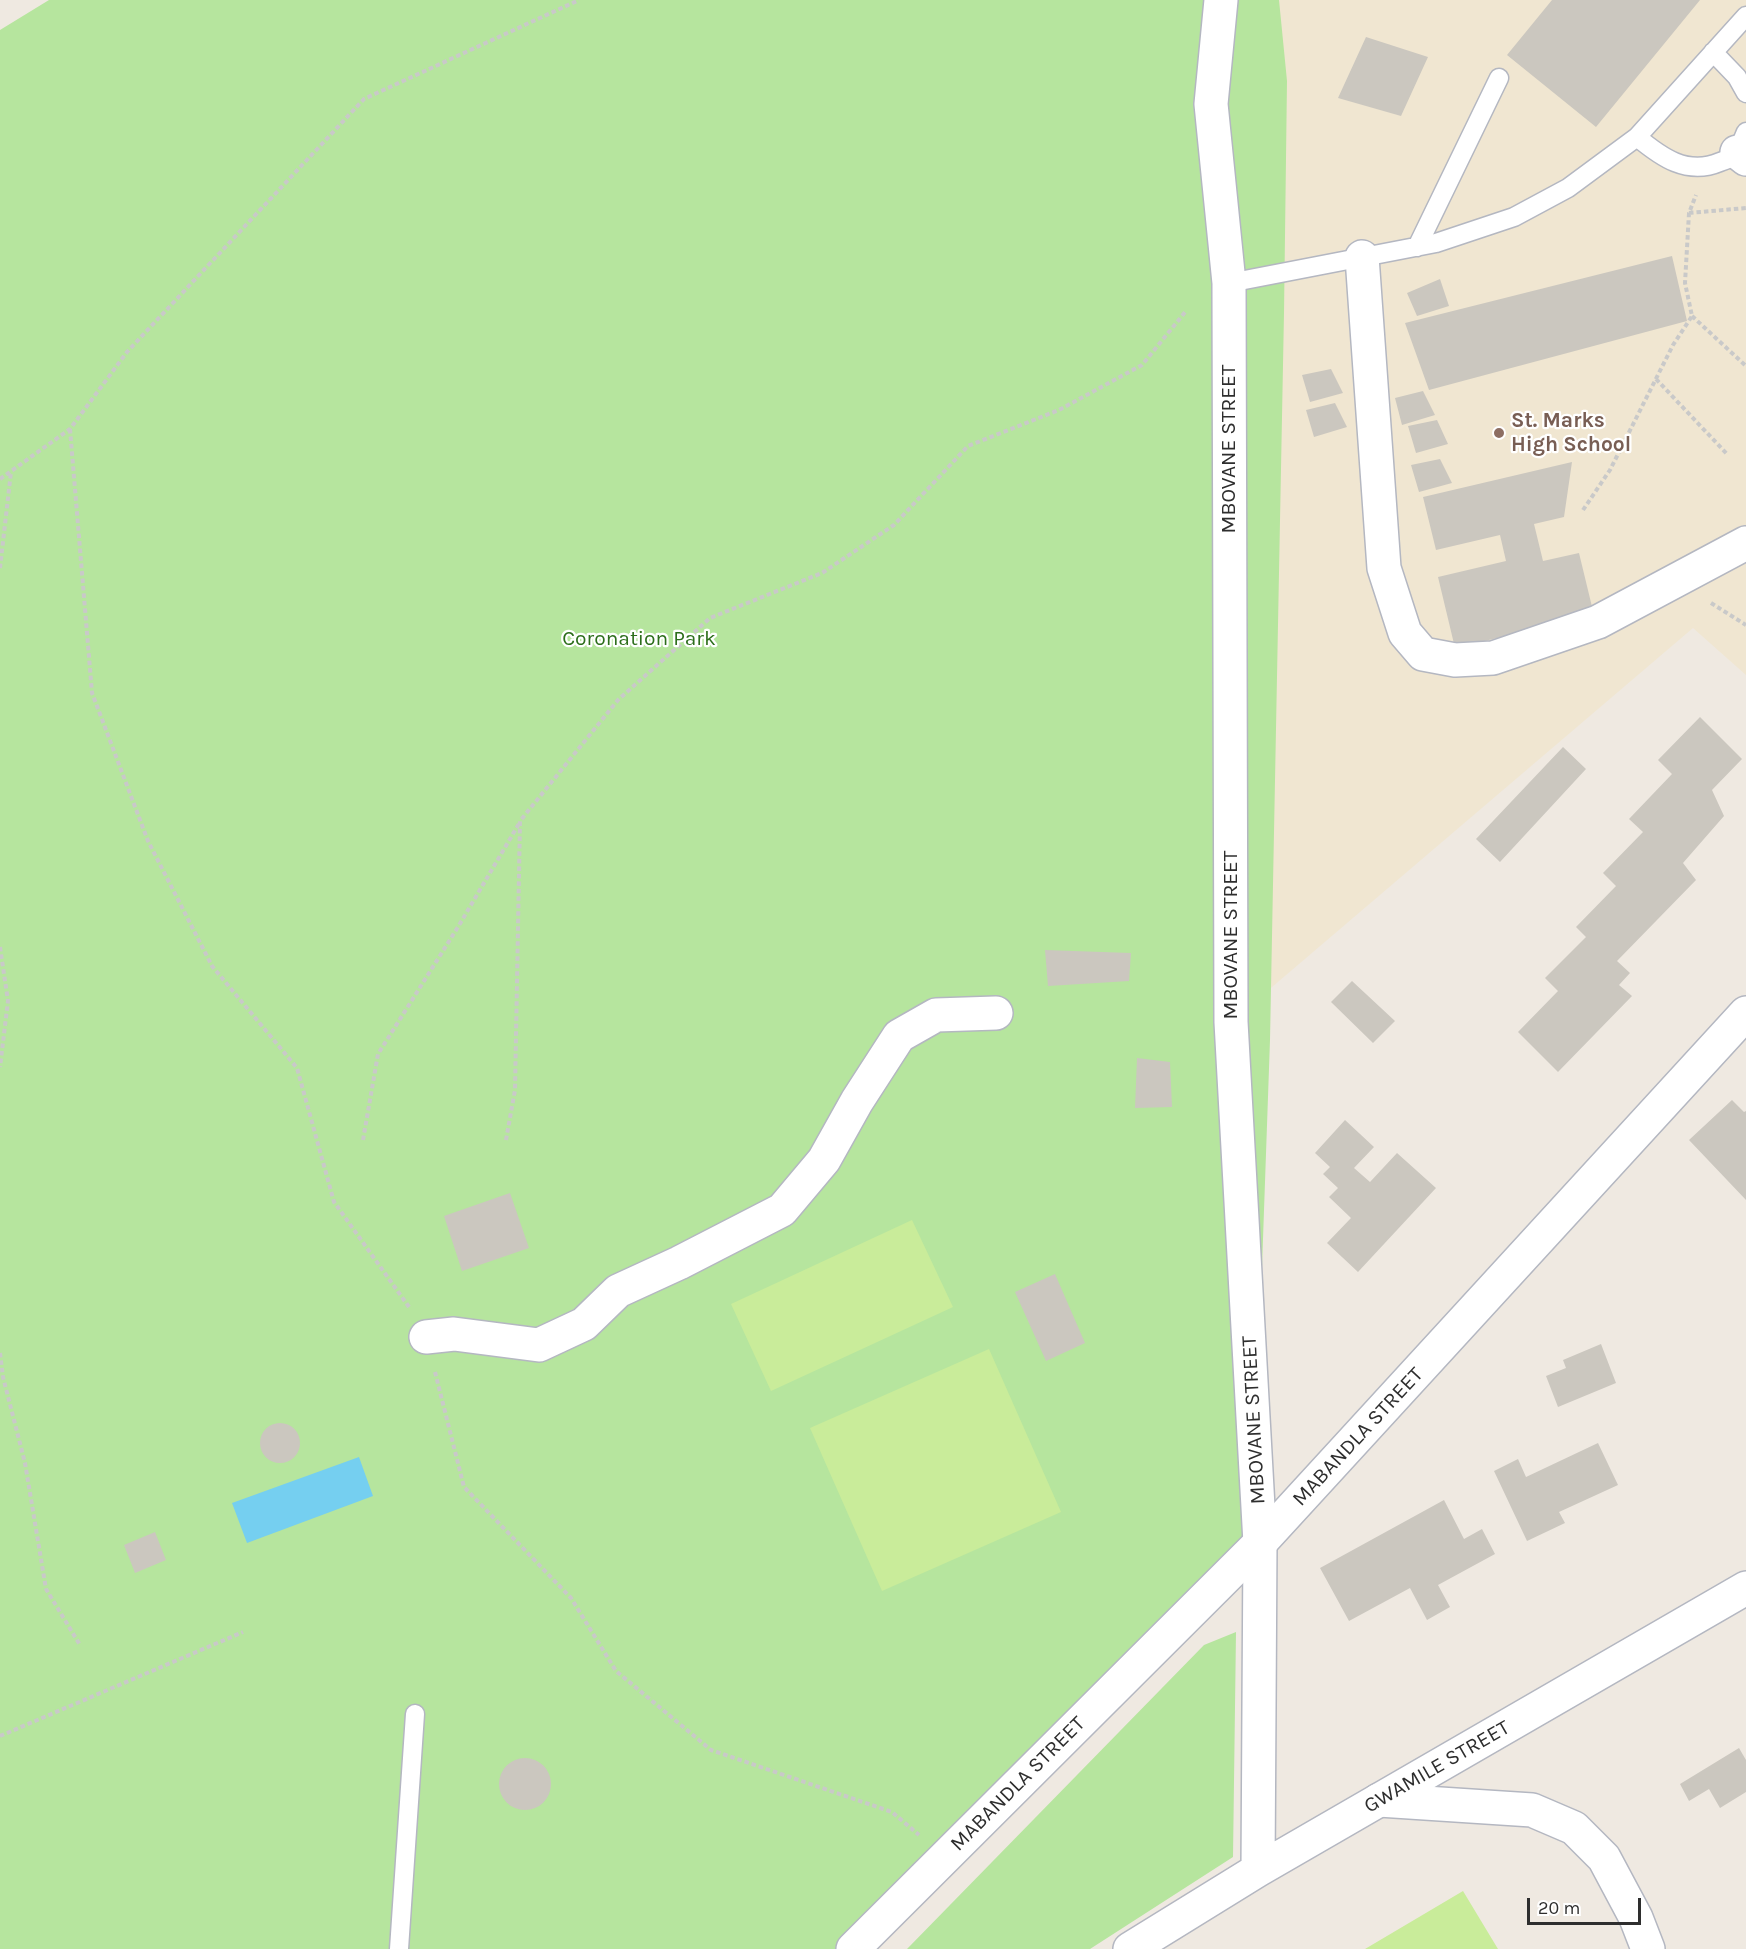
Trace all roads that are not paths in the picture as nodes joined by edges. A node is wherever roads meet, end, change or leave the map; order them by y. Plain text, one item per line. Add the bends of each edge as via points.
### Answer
1 (1221, 0) edge
2 (1746, 16) edge
3 (1713, 52) junction
4 (1499, 78) dead end
5 (1746, 93) edge
6 (1637, 137) junction
7 (1743, 148) edge
8 (1417, 247) junction
9 (1362, 257) junction
10 (1229, 284) junction
11 (1746, 543) edge
12 (996, 1013) dead end
13 (1746, 1013) edge
14 (426, 1337) road end
15 (1260, 1543) junction
16 (1746, 1588) edge
17 (415, 1714) dead end
18 (1379, 1800) junction
19 (1258, 1870) junction
20 (399, 1949) edge
21 (853, 1949) edge
22 (1130, 1949) edge
23 (1648, 1949) edge

1 - 10 street, MBOVANE STREET via 1211,104
2 - 3 lane
3 - 5 lane via 1737,76
3 - 6 lane
4 - 8 lane
6 - 7 lane via 1660,156 1683,166 1709,167
6 - 8 lane via 1568,188 1514,217
8 - 9 lane
9 - 10 lane
9 - 11 street via 1384,568 1405,633 1423,654 1455,660 1493,658 1577,630
10 - 15 street, MBOVANE STREET via 1231,1022
12 - 14 street via 936,1015 899,1036 824,1160 782,1209 618,1291 584,1324 539,1345 454,1334
13 - 15 street, MABANDLA STREET
15 - 19 street, MBOVANE STREET
15 - 21 street, MABANDLA STREET
16 - 18 street, GWAMILE STREET
17 - 20 lane
18 - 19 street, GWAMILE STREET
18 - 23 street via 1532,1810 1574,1828 1604,1858
19 - 22 street, GWAMILE STREET

